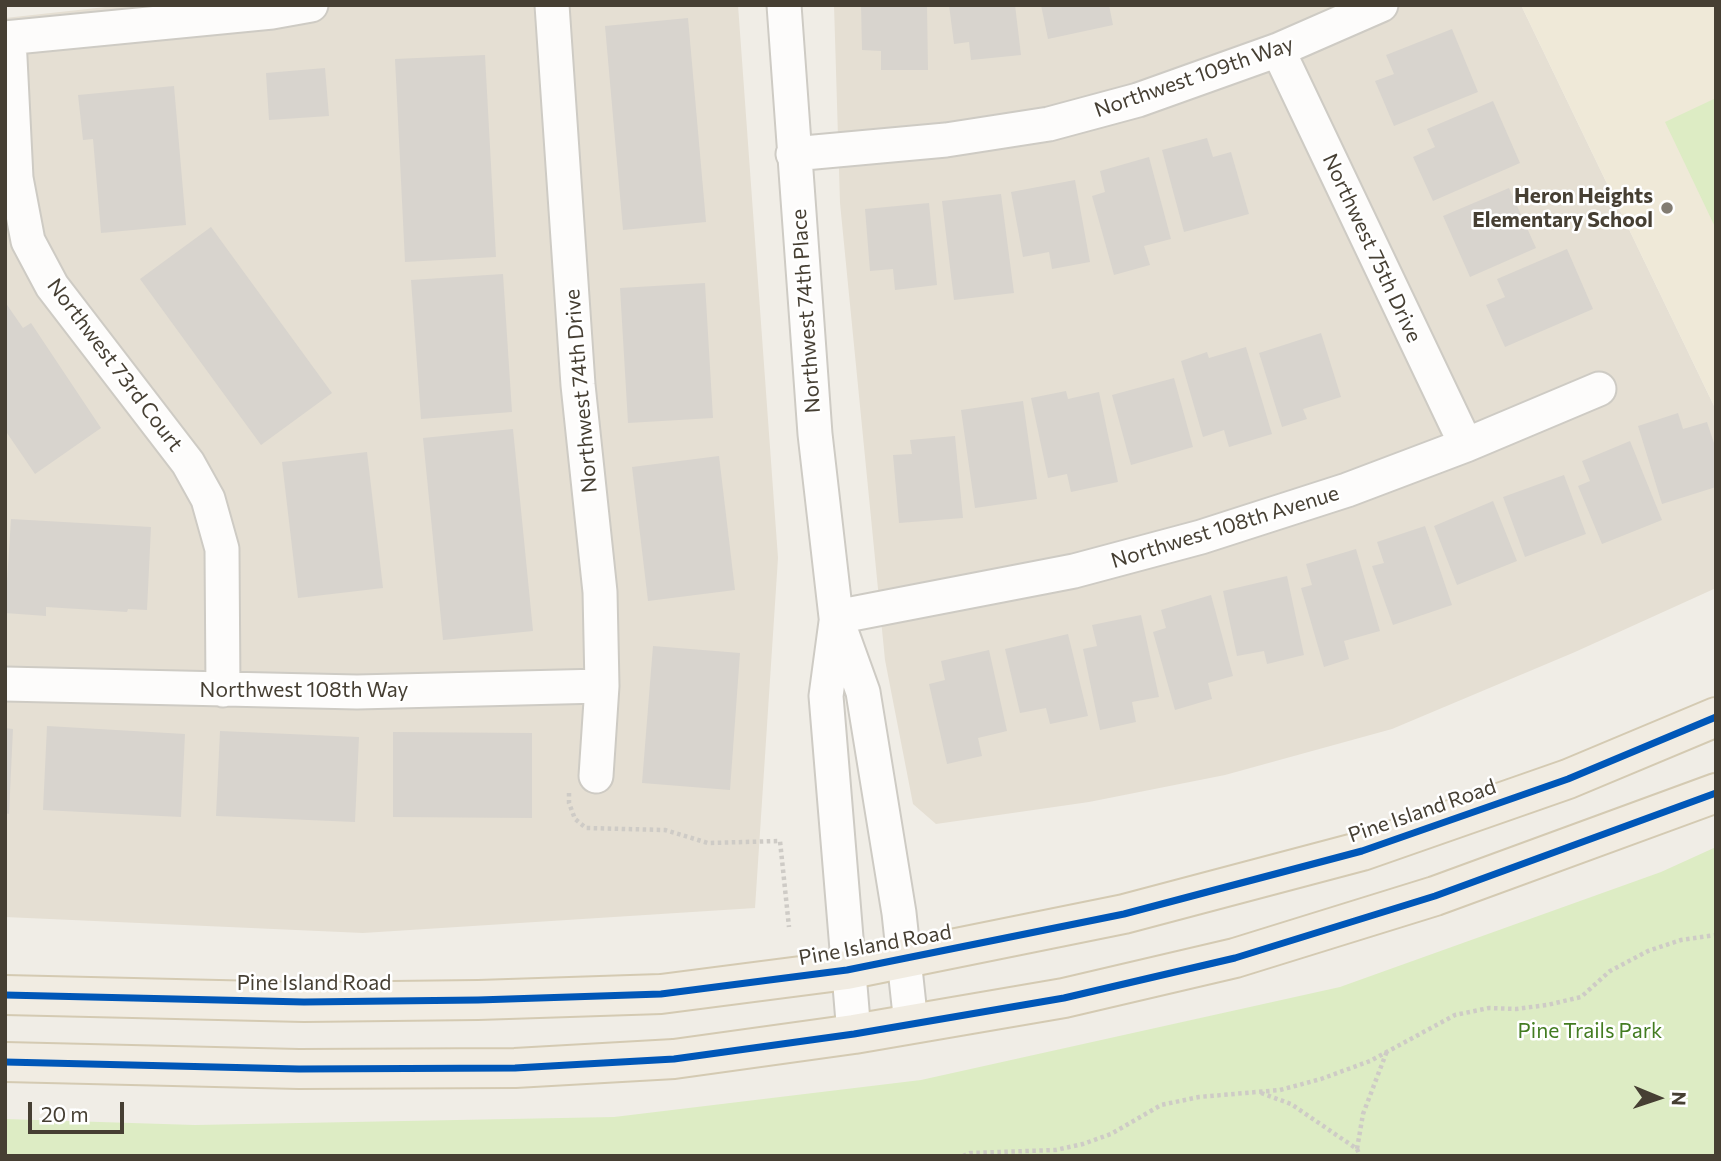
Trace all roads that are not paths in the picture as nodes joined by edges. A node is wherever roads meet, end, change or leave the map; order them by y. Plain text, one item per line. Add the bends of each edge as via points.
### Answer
1 (311, 5) edge
2 (552, 5) edge
3 (784, 5) edge
4 (1381, 5) edge
5 (7, 38) edge
6 (1278, 50) junction
7 (793, 154) junction
8 (1600, 389) dead end
9 (1466, 445) junction
10 (836, 617) junction
11 (5, 684) edge
12 (602, 686) junction
13 (223, 690) junction
14 (1716, 717) edge
15 (582, 779) road end
16 (1716, 793) edge
17 (904, 960) junction
18 (847, 970) junction
19 (5, 995) edge
20 (911, 1024) junction
21 (854, 1034) junction
22 (5, 1062) edge

1 - 5 street
2 - 12 street, Northwest 74th Drive via 578,385 600,592
3 - 7 street, Northwest 74th Place
4 - 6 street, Northwest 109th Way
5 - 13 street, Northwest 73rd Court via 16,178 28,241 52,286 188,463 208,499 222,549
6 - 7 street, Northwest 109th Way via 1138,100 1049,124 946,140
6 - 9 street, Northwest 75th Drive
7 - 10 street, Northwest 74th Place via 815,435
8 - 9 street, Northwest 108th Avenue
9 - 10 street, Northwest 108th Avenue via 1201,537 1074,571
10 - 17 street, Northwest 74th Place via 863,692
10 - 18 street, Northwest 74th Place via 826,696
11 - 13 street, Northwest 108th Way
12 - 13 street, Northwest 108th Way
12 - 15 street, Northwest 74th Drive
14 - 17 main road, Pine Island Road via 1568,779 1362,851 1124,914
16 - 20 main road via 1435,896 1235,958 1064,998
17 - 18 main road, Pine Island Road
17 - 20 street, Northwest 74th Place
18 - 19 main road, Pine Island Road via 660,994 304,1002
18 - 21 street, Northwest 74th Place
20 - 21 main road
21 - 22 main road via 674,1059 515,1068 299,1069

